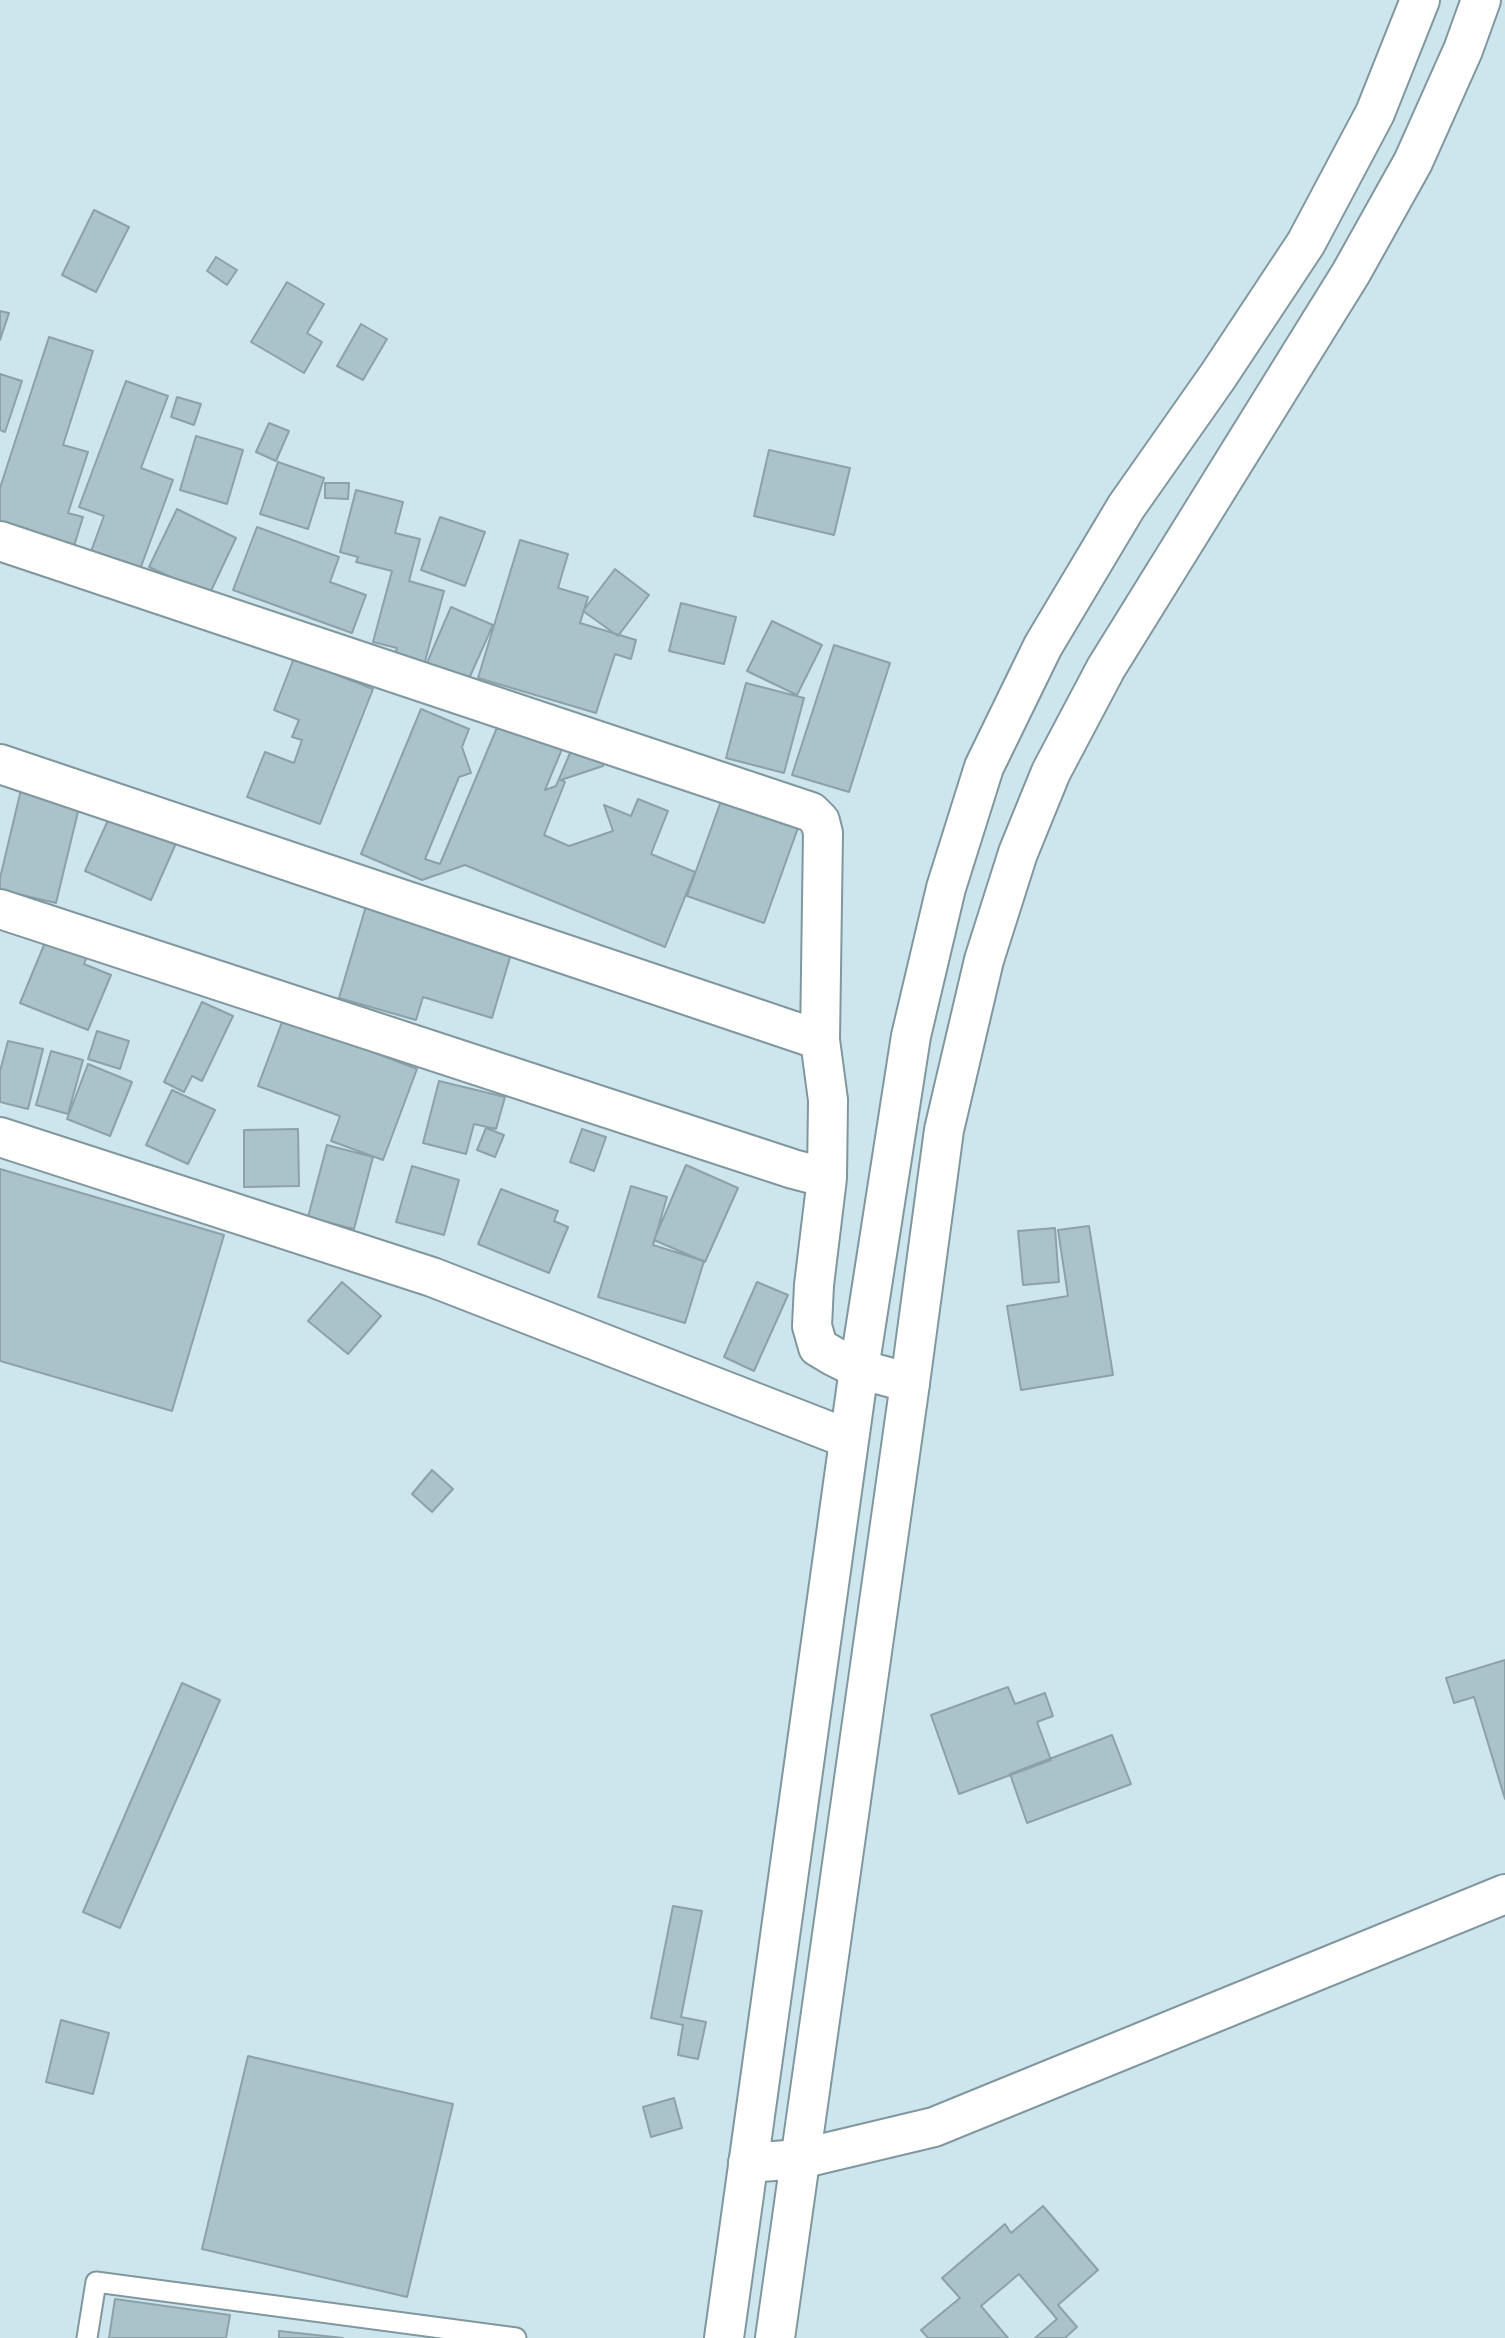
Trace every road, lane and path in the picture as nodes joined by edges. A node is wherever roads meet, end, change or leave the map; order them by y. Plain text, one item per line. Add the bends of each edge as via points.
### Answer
1 (1419, 0) edge
2 (1480, 0) edge
3 (0, 541) edge
4 (0, 764) edge
5 (0, 909) edge
6 (820, 1040) junction
7 (0, 1137) edge
8 (827, 1178) junction
9 (859, 1370) junction
10 (910, 1383) junction
11 (849, 1440) junction
12 (1505, 1894) edge
13 (800, 2159) junction
14 (748, 2163) junction
15 (87, 2338) edge
16 (516, 2338) edge
17 (724, 2338) edge
18 (775, 2338) edge

1 - 9 main road via 1375,113 1306,243 1126,507 1043,646 984,767 946,888 911,1036
2 - 10 main road via 1463,50 1407,173 1351,273 1106,668 1051,772 1018,853 985,960 944,1130
3 - 6 main road via 811,812 824,833
4 - 6 main road
5 - 8 main road
6 - 8 main road via 828,1100
7 - 11 main road via 432,1277
8 - 9 main road via 812,1326 818,1347
9 - 10 main road
9 - 11 main road
10 - 13 main road
11 - 14 main road
12 - 13 main road via 934,2127
13 - 14 main road
13 - 18 main road
14 - 17 main road
15 - 16 lane via 96,2282

